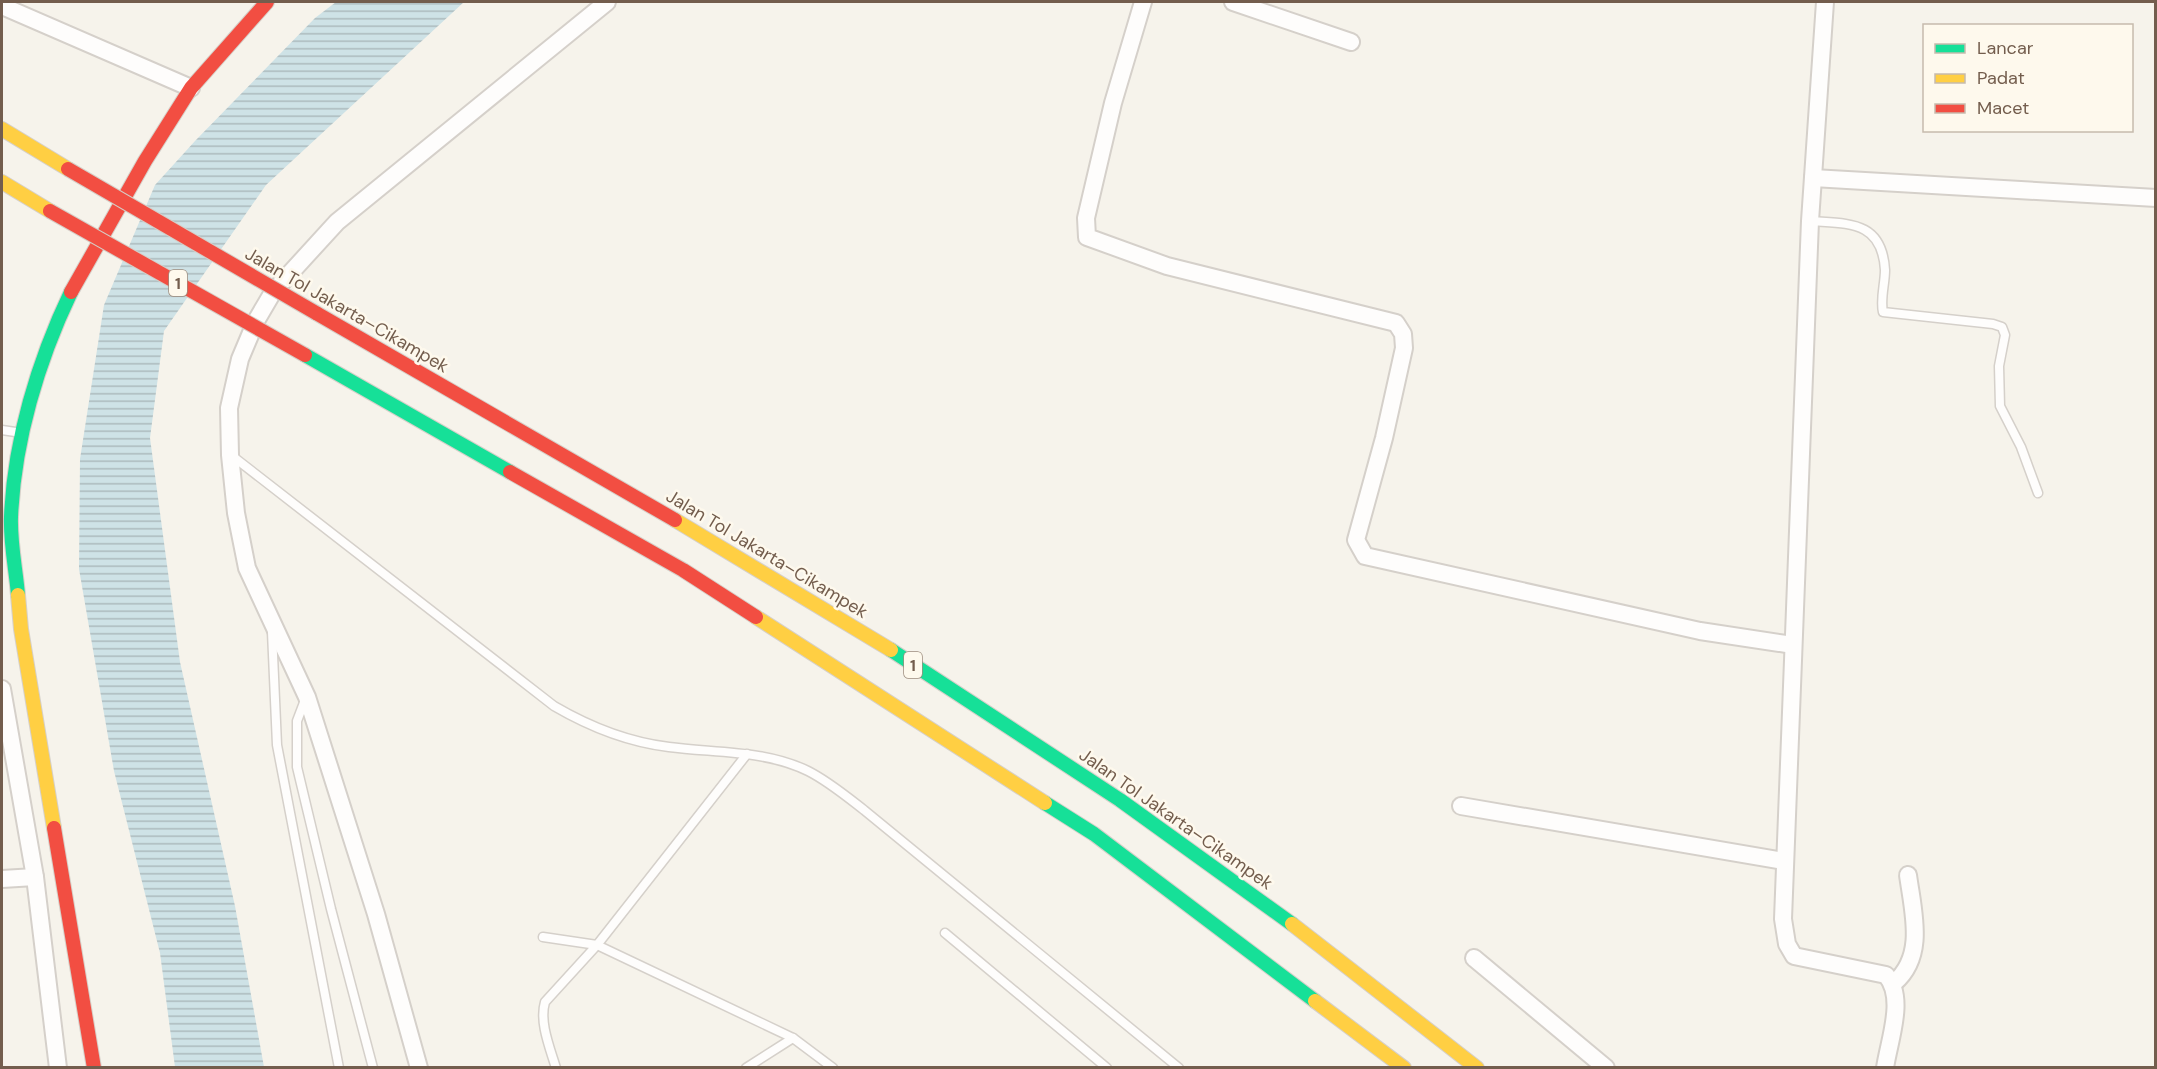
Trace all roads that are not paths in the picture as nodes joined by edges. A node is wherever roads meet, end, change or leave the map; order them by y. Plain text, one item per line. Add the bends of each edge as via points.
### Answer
1 (267, 2) edge
2 (607, 2) edge
3 (1143, 2) edge
4 (1233, 2) edge
5 (1825, 2) edge
6 (2, 6) edge
7 (1351, 42) dead end
8 (191, 88) junction
9 (2, 129) edge
10 (1813, 178) junction
11 (2, 182) edge
12 (2156, 198) edge
13 (1810, 221) junction
14 (2, 430) edge
15 (22, 433) junction
16 (231, 455) junction
17 (2038, 493) dead end
18 (11, 520) junction
19 (2, 535) edge
20 (272, 620) junction
21 (1792, 645) junction
22 (2, 689) edge
23 (307, 697) junction
24 (747, 754) junction
25 (1461, 806) dead end
26 (1784, 861) junction
27 (1908, 875) dead end
28 (34, 878) junction
29 (2, 879) edge
30 (945, 933) dead end
31 (543, 937) dead end
32 (597, 945) junction
33 (1474, 958) dead end
34 (1894, 983) junction
35 (793, 1038) junction
36 (58, 1068) edge
37 (94, 1068) edge
38 (339, 1068) edge
39 (373, 1068) edge
40 (419, 1068) edge
41 (556, 1068) edge
42 (746, 1068) edge
43 (833, 1068) edge
44 (1107, 1068) edge
45 (1179, 1068) edge
46 (1404, 1068) edge
47 (1476, 1068) edge
48 (1606, 1068) edge
49 (1885, 1068) edge

1 - 8 main road
2 - 16 street via 338,222 273,292 240,359 229,408
3 - 21 street via 1113,103 1085,233 1091,241 1167,266 1396,323 1403,334 1404,348 1356,540 1365,556 1700,631
4 - 7 street
5 - 10 street
6 - 8 street
8 - 15 main road via 76,281 47,349
9 - 47 main road, Jalan Tol Jakarta–Cikampek / 1, bridge via 708,538 984,710 1120,800 1319,942
10 - 12 street
10 - 13 street
11 - 46 main road, 1, bridge via 683,570 1094,834
13 - 17 lane via 1856,224 1877,241 1885,268 1882,310 1887,314 2002,327 2005,335 1999,366 2000,406
13 - 21 street
14 - 15 lane
15 - 18 main road
16 - 20 street via 236,513 247,568
16 - 24 lane via 554,706 629,740
18 - 19 street
18 - 37 main road via 21,629
20 - 23 street
20 - 38 lane via 277,745
21 - 26 street
22 - 28 street
23 - 39 lane via 297,721 297,767
23 - 40 street via 376,914
24 - 32 lane
24 - 45 lane via 807,770 826,782
25 - 26 street
26 - 34 street via 1783,919 1787,944 1794,956 1886,975
27 - 34 street via 1915,942 1905,973
28 - 29 street
28 - 36 street
30 - 44 lane
31 - 32 lane
32 - 35 lane
32 - 41 lane via 550,995 544,1008
33 - 48 street
34 - 49 street via 1897,996
35 - 42 lane
35 - 43 lane

